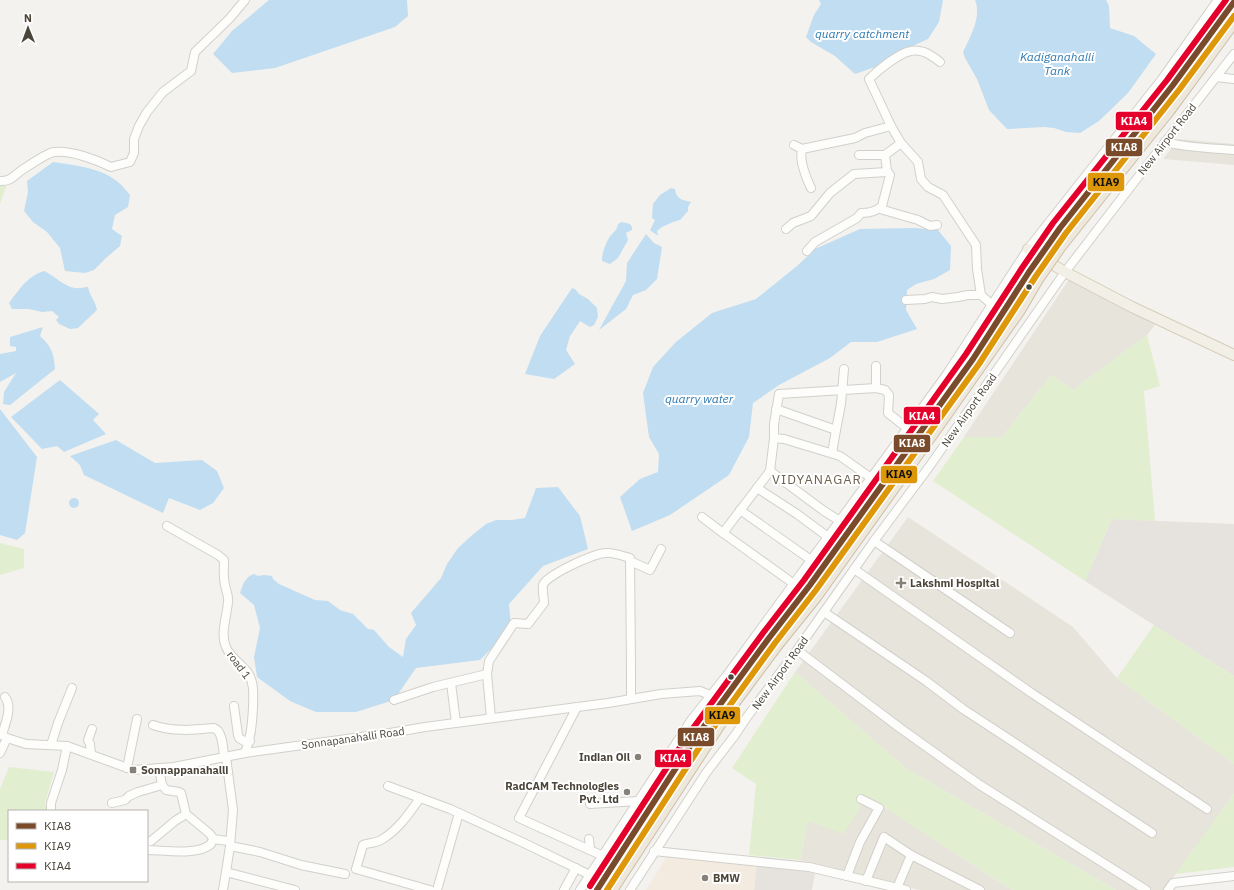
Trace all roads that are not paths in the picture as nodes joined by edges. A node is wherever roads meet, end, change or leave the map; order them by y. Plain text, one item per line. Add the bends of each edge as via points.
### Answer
1 (245, 0) edge
2 (1218, 0) edge
3 (1234, 2) edge
4 (1234, 21) edge
5 (1234, 54) edge
6 (940, 62) dead end
7 (1216, 77) junction
8 (1234, 79) edge
9 (891, 126) junction
10 (1165, 142) junction
11 (901, 143) junction
12 (1234, 150) edge
13 (859, 155) dead end
14 (885, 155) junction
15 (887, 172) junction
16 (0, 181) edge
17 (811, 188) dead end
18 (880, 209) junction
19 (937, 225) dead end
20 (786, 229) dead end
21 (1028, 249) junction
22 (807, 251) dead end
23 (1065, 272) junction
24 (981, 295) junction
25 (906, 300) dead end
26 (990, 303) dead end
27 (1234, 356) edge
28 (876, 366) dead end
29 (844, 369) dead end
30 (876, 388) junction
31 (843, 390) junction
32 (776, 409) junction
33 (907, 428) junction
34 (836, 430) junction
35 (774, 438) junction
36 (832, 453) junction
37 (770, 471) junction
38 (871, 478) junction
39 (757, 488) junction
40 (740, 510) junction
41 (702, 517) dead end
42 (840, 521) junction
43 (167, 526) dead end
44 (723, 533) junction
45 (828, 537) junction
46 (874, 541) junction
47 (662, 549) dead end
48 (811, 560) junction
49 (630, 561) junction
50 (854, 569) junction
51 (794, 584) junction
52 (824, 612) junction
53 (1010, 633) dead end
54 (773, 641) junction
55 (797, 650) junction
56 (487, 674) junction
57 (451, 682) junction
58 (72, 688) dead end
59 (710, 695) junction
60 (5, 697) dead end
61 (630, 699) junction
62 (394, 700) dead end
63 (234, 706) dead end
64 (577, 707) junction
65 (492, 718) junction
66 (137, 719) dead end
67 (456, 723) junction
68 (153, 725) dead end
69 (92, 729) dead end
70 (3, 736) edge
71 (250, 741) junction
72 (51, 745) junction
73 (67, 746) junction
74 (1, 751) edge
75 (246, 753) junction
76 (91, 754) junction
77 (225, 757) junction
78 (127, 768) junction
79 (159, 768) junction
80 (162, 786) junction
81 (388, 786) dead end
82 (420, 798) junction
83 (861, 799) dead end
84 (638, 801) junction
85 (112, 803) dead end
86 (590, 804) dead end
87 (1207, 809) dead end
88 (51, 810) edge
89 (186, 814) junction
90 (459, 814) junction
91 (1152, 833) dead end
92 (214, 839) junction
93 (589, 839) dead end
94 (148, 842) edge
95 (230, 844) junction
96 (148, 850) edge
97 (590, 850) junction
98 (654, 851) junction
99 (911, 855) junction
100 (603, 856) junction
101 (576, 868) junction
102 (226, 872) junction
103 (345, 874) dead end
104 (590, 876) junction
105 (847, 876) junction
106 (1234, 876) edge
107 (866, 881) junction
108 (902, 889) edge
109 (223, 890) edge
110 (295, 890) edge
111 (430, 890) edge
112 (437, 890) edge
113 (564, 890) edge
114 (580, 890) edge
115 (597, 890) edge
116 (611, 890) edge
117 (630, 890) edge
118 (980, 890) edge
119 (1146, 890) edge
120 (1168, 890) edge

1 - 16 street via 195,52 191,70 163,92 147,112 134,140 134,154 130,162 111,167 75,153 54,152 20,171 8,181
2 - 21 street via 1162,78
3 - 54 highway, bridge via 1173,85 1060,228 968,365
4 - 54 highway, bridge via 1168,111 1060,246 1037,279 1020,310 815,597
5 - 7 street, New Airport Road
6 - 9 street via 928,54 911,51 880,69 869,79
7 - 8 street
7 - 10 street, New Airport Road
9 - 11 street
9 - 17 street via 855,138 798,147
10 - 12 street
10 - 23 street, New Airport Road
11 - 14 street
11 - 24 street via 918,162 921,179 928,187 943,195 976,245
13 - 14 street
14 - 15 street
15 - 18 street via 890,175
15 - 20 street via 854,174 830,193 811,216 793,223
18 - 19 street via 930,226
18 - 22 street via 861,213 857,218 815,242
21 - 23 main road
21 - 33 street via 947,374
23 - 27 main road
23 - 46 street, New Airport Road via 929,467
24 - 25 street
24 - 26 street
28 - 30 street
29 - 31 street
30 - 31 street
30 - 33 street via 885,390 889,395 888,413
31 - 32 street via 779,394
31 - 34 street
32 - 34 street
32 - 35 street
33 - 38 street
34 - 36 street
35 - 36 street
35 - 37 street
36 - 38 street
37 - 39 street
37 - 42 street
38 - 42 street
39 - 40 street
39 - 45 street
40 - 44 street
40 - 48 street
41 - 44 street
42 - 45 street
43 - 71 street, road 1 via 224,560 224,584 228,595 224,641 229,653 248,673 252,683 254,696
44 - 51 street
45 - 48 street
46 - 50 street, New Airport Road
46 - 53 street
47 - 49 street via 650,570
48 - 51 street
49 - 56 street via 630,558 606,553 577,563 546,580 543,585 544,603 528,624 514,623 489,661
49 - 61 street
50 - 52 street, New Airport Road
50 - 87 street via 1030,692
51 - 59 street
52 - 55 street, New Airport Road
52 - 91 street
54 - 115 highway via 694,740
54 - 116 highway
55 - 98 street, New Airport Road via 706,773
55 - 119 street via 980,785
56 - 57 street
56 - 65 street
57 - 62 street
57 - 67 street
58 - 72 street
59 - 61 street, Sonnapanahalli Road via 700,691
59 - 84 street
60 - 70 street via 8,710
61 - 64 street, Sonnapanahalli Road
63 - 71 street via 238,736 244,741
64 - 65 street, Sonnapanahalli Road
64 - 97 street via 519,818
65 - 67 street, Sonnapanahalli Road
66 - 78 street
67 - 75 street, Sonnapanahalli Road
68 - 77 street via 180,730 214,728 220,733
69 - 76 street via 88,740
70 - 72 street, Sonnapanahalli Road via 26,744
70 - 74 street
71 - 75 street, road 1
72 - 73 street, Sonnapanahalli Road
73 - 76 street, Sonnapanahalli Road
73 - 88 street
75 - 77 street, Sonnapanahalli Road
76 - 78 street, Sonnapanahalli Road
77 - 79 street, Sonnapanahalli Road
77 - 95 street via 233,810
78 - 79 street, Sonnapanahalli Road
79 - 80 street
80 - 85 street via 138,792 125,800
80 - 89 street via 166,790 181,793
81 - 82 street
82 - 90 street
82 - 111 street via 395,830 380,840 363,845 356,869
83 - 105 street via 879,808 860,842
84 - 86 street
84 - 100 street
89 - 92 street
89 - 94 street
90 - 101 street
90 - 112 street
92 - 95 street
92 - 96 street via 211,844 198,850
93 - 97 street
95 - 102 street
95 - 103 street via 301,865
97 - 100 street
98 - 105 street via 809,867
98 - 117 street, New Airport Road
99 - 107 street via 884,837
99 - 108 street
99 - 118 street
100 - 104 street
101 - 104 street
101 - 113 street
102 - 109 street
102 - 110 street
104 - 114 street
105 - 107 street
106 - 120 street via 1173,883
107 - 108 street

